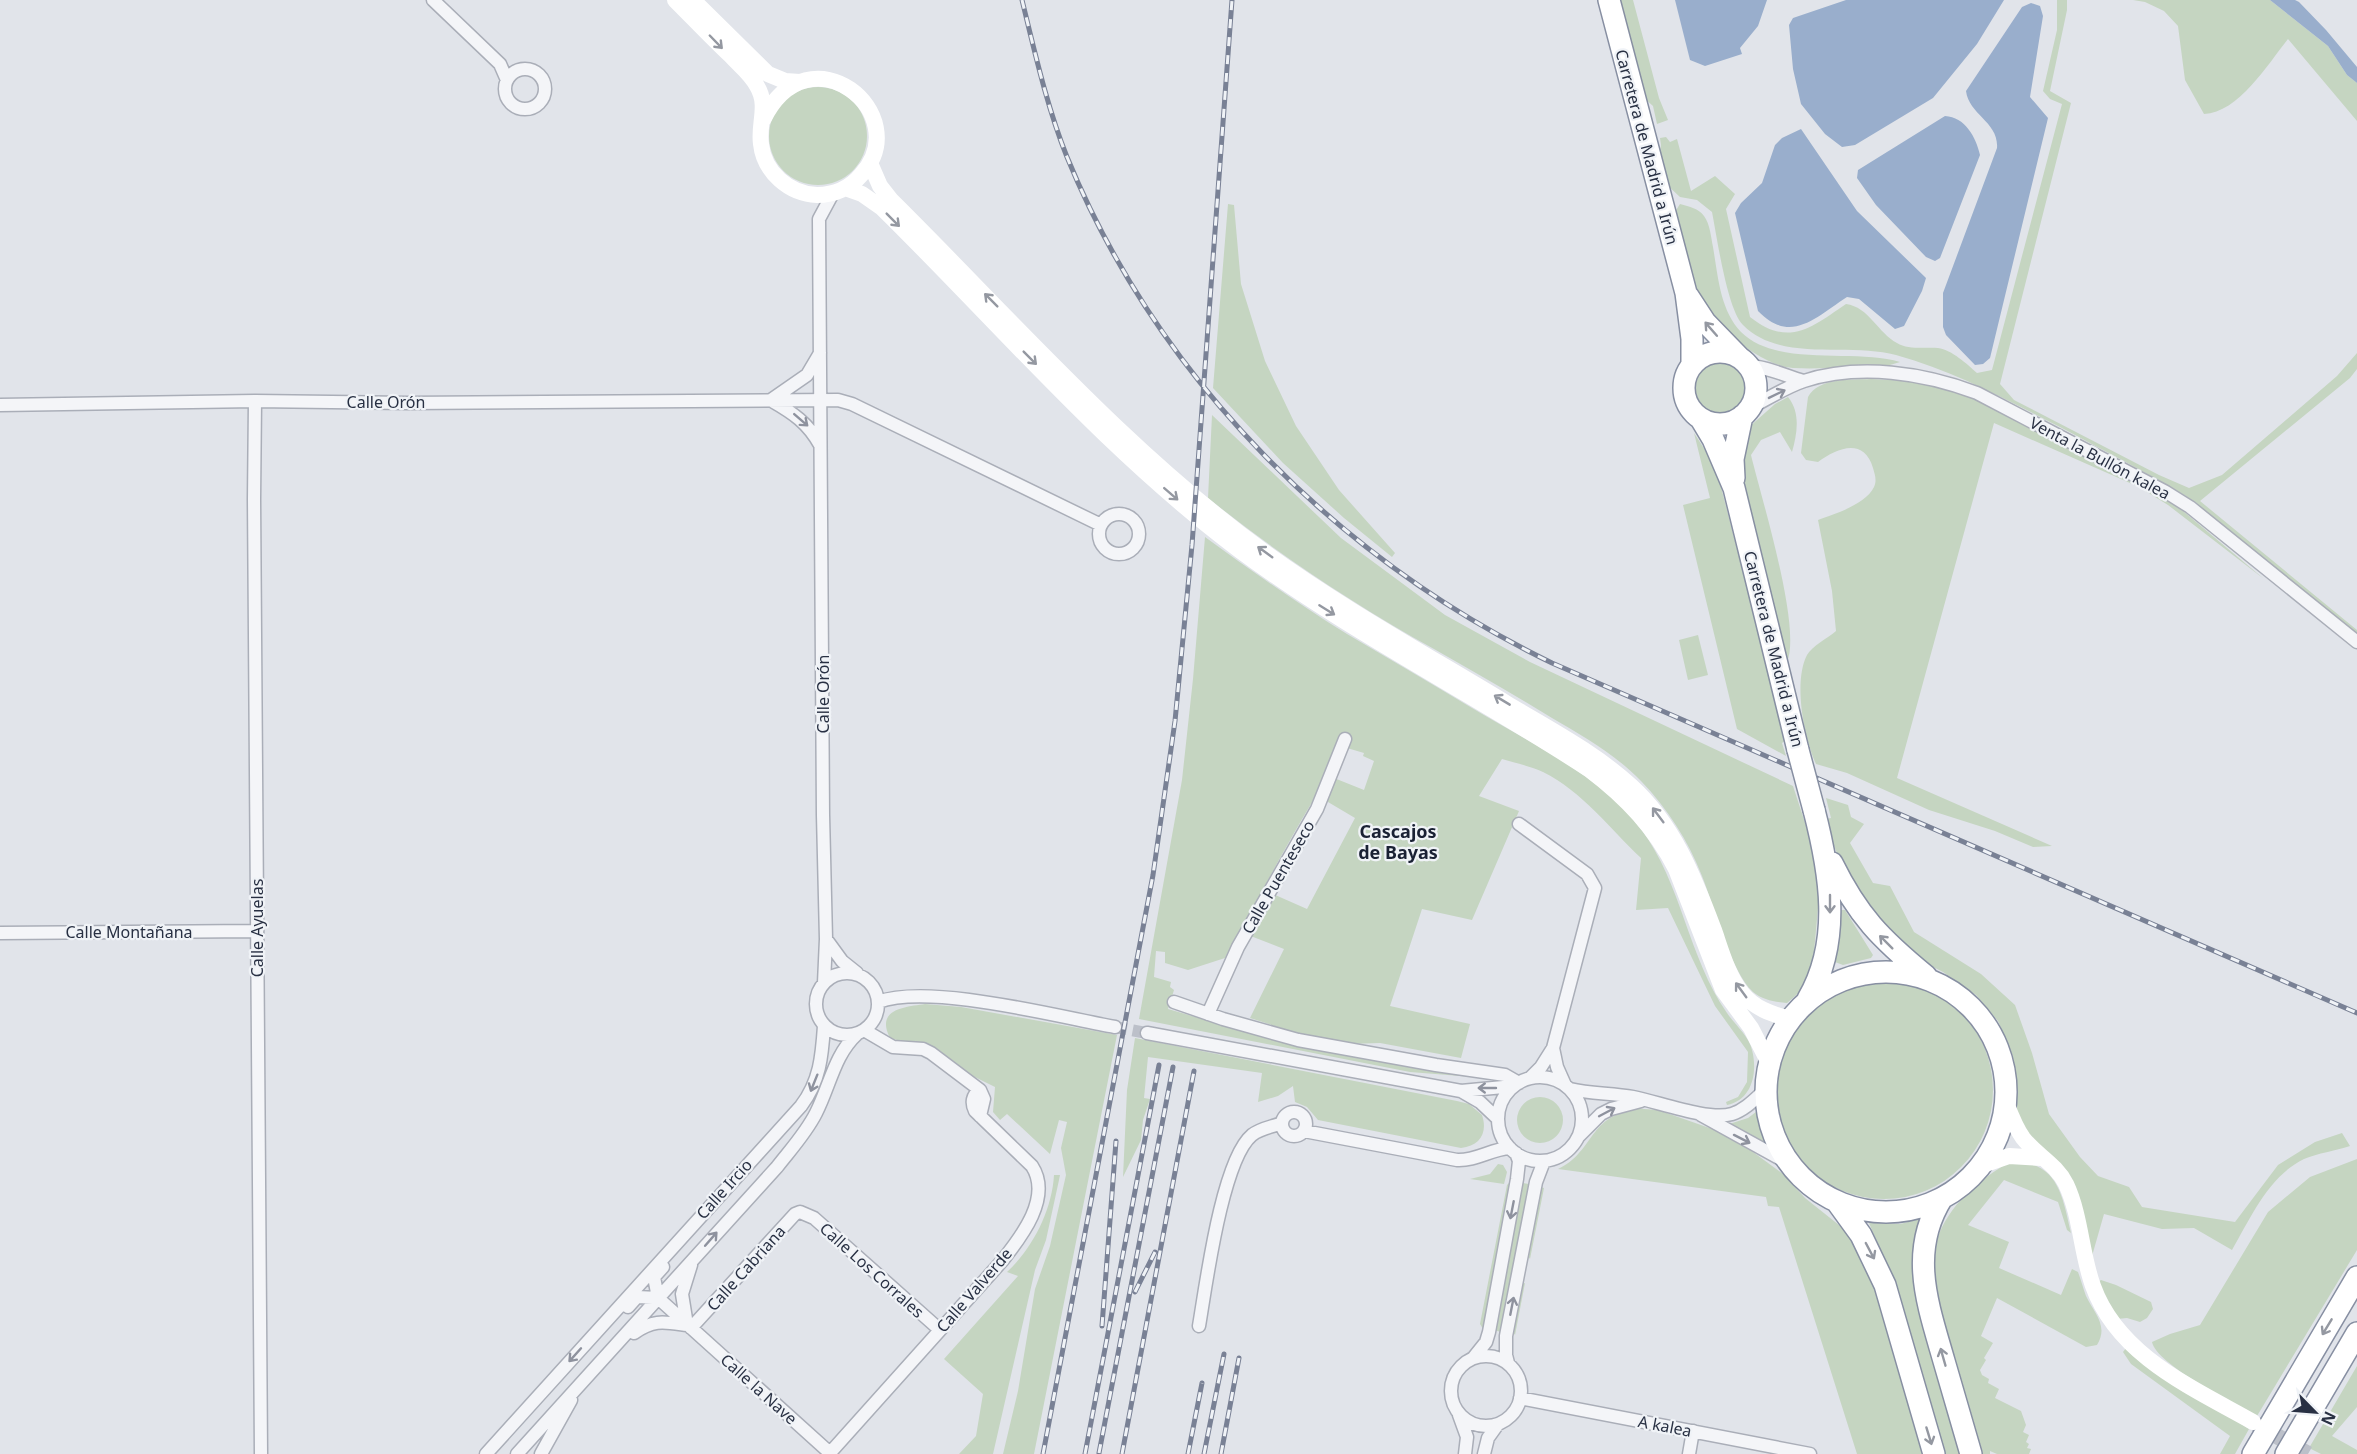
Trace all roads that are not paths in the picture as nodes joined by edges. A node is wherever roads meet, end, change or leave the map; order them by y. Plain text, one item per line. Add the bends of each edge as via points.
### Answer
1 (433, 0) edge
2 (675, 0) edge
3 (693, 0) edge
4 (1609, 0) edge
5 (500, 64) junction
6 (518, 70) junction
7 (507, 80) junction
8 (800, 82) junction
9 (763, 120) junction
10 (870, 163) junction
11 (839, 191) junction
12 (806, 194) junction
13 (819, 219) junction
14 (1686, 293) junction
15 (821, 352) junction
16 (1745, 363) junction
17 (1692, 365) junction
18 (1803, 381) junction
19 (821, 399) junction
20 (771, 400) junction
21 (255, 401) junction
22 (0, 405) edge
23 (1746, 412) junction
24 (1701, 419) junction
25 (821, 448) junction
26 (1734, 488) junction
27 (1101, 525) dead end
28 (2357, 642) edge
29 (1345, 738) dead end
30 (1519, 824) dead end
31 (1824, 846) junction
32 (257, 932) junction
33 (0, 933) edge
34 (826, 939) junction
35 (860, 976) junction
36 (1931, 980) junction
37 (824, 983) junction
38 (1807, 1001) junction
39 (878, 1002) junction
40 (1174, 1002) dead end
41 (1208, 1014) junction
42 (1790, 1019) junction
43 (824, 1026) junction
44 (1115, 1027) tunnel mouth
45 (861, 1032) junction
46 (1147, 1033) tunnel mouth
47 (1553, 1048) junction
48 (1769, 1064) junction
49 (1521, 1082) junction
50 (1567, 1087) junction
51 (1765, 1090) junction
52 (1461, 1091) junction
53 (2005, 1100) junction
54 (1643, 1101) junction
55 (1697, 1113) junction
56 (1498, 1122) junction
57 (1280, 1126) junction
58 (1305, 1127) junction
59 (1578, 1137) junction
60 (1513, 1150) junction
61 (1486, 1153) junction
62 (2042, 1158) junction
63 (1544, 1161) junction
64 (1788, 1163) junction
65 (1980, 1166) junction
66 (1942, 1198) junction
67 (1837, 1202) junction
68 (804, 1212) joint
69 (687, 1231) junction
70 (693, 1260) junction
71 (2357, 1277) edge
72 (658, 1298) junction
73 (689, 1326) junction
74 (1199, 1326) dead end
75 (940, 1330) junction
76 (2357, 1333) edge
77 (591, 1337) junction
78 (620, 1342) junction
79 (1474, 1358) junction
80 (1508, 1363) junction
81 (577, 1389) junction
82 (1520, 1398) junction
83 (1459, 1414) junction
84 (2253, 1422) tunnel mouth
85 (1498, 1424) junction
86 (1693, 1431) junction
87 (830, 1453) edge
88 (261, 1454) edge
89 (486, 1454) edge
90 (517, 1454) edge
91 (541, 1454) edge
92 (1465, 1454) edge
93 (1484, 1454) edge
94 (1689, 1454) edge
95 (1810, 1454) edge
96 (1934, 1454) edge
97 (1971, 1454) edge
98 (2253, 1454) edge
99 (2286, 1454) edge

1 - 5 street
2 -> 9 street via 752,78 763,97
3 - 8 street via 768,74
4 - 14 highway, Carretera de Madrid a Irún
5 - 6 street
5 - 7 street
6 - 7 street
6 - 7 street via 536,71 544,80 546,93 540,104 527,109 514,105 506,94
8 - 9 street via 771,103
8 - 10 street via 833,81 862,98 876,129
9 - 12 street via 761,143 768,166 784,184
10 - 11 street
42 -> 10 street via 1760,1009 1739,988 1684,856 1658,814 1617,773 1305,579 1212,512 1104,414 891,200
11 - 12 street
11 - 13 street, Calle Orón
11 -> 48 street via 862,194 882,208 1125,453 1222,537 1321,606 1590,770 1629,802 1667,852 1724,990 1751,1028
12 - 13 street, Calle Orón
13 - 15 street, Calle Orón
16 -> 14 highway via 1706,322
14 - 17 highway
15 - 19 street, Calle Orón
15 - 20 street via 807,375
16 - 17 highway via 1730,353 1716,352
16 - 18 street
16 - 23 highway via 1756,387
17 - 24 highway via 1684,384 1685,398
23 -> 18 street
18 - 28 street, Venta la Bullón kalea via 1857,372 1892,374 1925,377 1977,393 2190,507
19 - 20 street, Calle Orón
19 - 25 street, Calle Orón
19 - 27 street, Calle Orón via 852,404
20 - 21 street, Calle Orón
20 -> 25 street via 807,424
21 - 22 street, Calle Orón
21 - 32 street, Calle Ayuelas
23 - 24 highway via 1722,424
23 - 26 highway via 1733,459
24 - 26 highway
25 - 34 street, Calle Orón
26 - 31 highway, Carretera de Madrid a Irún, bridge
29 - 41 street, Calle Puenteseco via 1317,809 1238,947
30 - 47 street via 1587,874 1595,888
36 -> 31 highway via 1889,946 1860,913
31 -> 38 highway via 1830,890 1827,943 1819,981
32 - 33 street, Calle Montañana
32 - 88 street, Calle Ayuelas
34 - 35 street via 842,961
34 - 37 street, Calle Orón
35 - 37 street via 834,975
35 - 39 street via 869,982
36 - 38 highway via 1899,972 1866,973 1825,988
36 - 53 highway via 1967,1003 1982,1019 2001,1058
37 - 43 street via 815,1005
38 - 42 highway
39 - 44 street via 903,997 971,1000
39 - 45 street via 875,1018
40 - 41 street
41 - 49 street via 1298,1040 1505,1075
42 - 48 highway
43 - 45 street via 840,1034
43 -> 69 street, Calle Ircio via 822,1061 810,1094
70 -> 45 street, Calle Ircio via 800,1138 816,1113 842,1050
45 - 75 street, Calle Valverde via 893,1047 923,1049 980,1090 984,1099 980,1116 1032,1166 1039,1181 1034,1209 1016,1243
46 - 52 street
47 - 49 street via 1541,1067
47 - 50 street
48 - 51 highway
49 - 50 street via 1543,1077
49 -> 52 street
49 - 56 street via 1500,1106
50 - 54 street
50 - 59 street via 1582,1111
51 - 55 street via 1744,1109 1732,1114
51 - 64 highway via 1767,1116
52 - 56 street via 1485,1106
53 - 62 street via 2023,1139
53 - 65 highway via 1997,1135
54 - 55 street
59 -> 54 street via 1611,1108
55 -> 64 street
56 - 60 street via 1502,1137
56 - 61 street
57 - 58 street via 1294,1136
57 - 58 street via 1288,1113 1295,1111 1303,1115
57 - 74 street via 1251,1136 1235,1161
58 - 61 street via 1317,1133 1457,1160
59 - 63 street via 1564,1153
60 - 61 street
60 - 63 street via 1534,1161
60 -> 79 street via 1519,1167 1489,1332
62 - 65 street via 2009,1156
62 - 84 street via 2058,1172 2069,1192 2093,1287 2117,1330 2158,1366
80 -> 63 street via 1506,1336 1536,1182
64 - 67 highway via 1802,1179
65 - 66 highway
66 - 67 highway via 1901,1211 1868,1211
97 -> 66 highway via 1922,1272 1926,1234
67 -> 96 highway via 1861,1235 1885,1285
68 - 73 street, Calle Cabriana via 795,1214
68 - 75 street, Calle Los Corrales
69 - 72 street via 684,1244 654,1277
69 - 77 street, Calle Ircio
70 - 72 street, Calle Ircio
70 - 73 street via 682,1294
71 -> 98 highway
72 - 73 street, Calle la Nave
72 - 77 street, Calle Ircio via 637,1297 603,1335
72 - 78 street, Calle Ircio
73 - 78 street via 647,1324
73 - 87 street, Calle la Nave
75 - 87 street, Calle Valverde
76 - 99 highway
77 -> 89 street, Calle Ircio
78 - 81 street, Calle Ircio
79 - 80 street via 1486,1355
79 - 83 street via 1459,1368 1451,1386 1451,1397
80 - 82 street via 1519,1379
81 - 90 street, Calle Ircio
81 - 91 street
82 - 85 street via 1516,1409
82 - 86 street, A kalea
83 - 85 street via 1477,1425
83 - 92 street via 1467,1437
85 - 93 street via 1488,1438
86 - 94 street
86 - 95 street, A kalea

